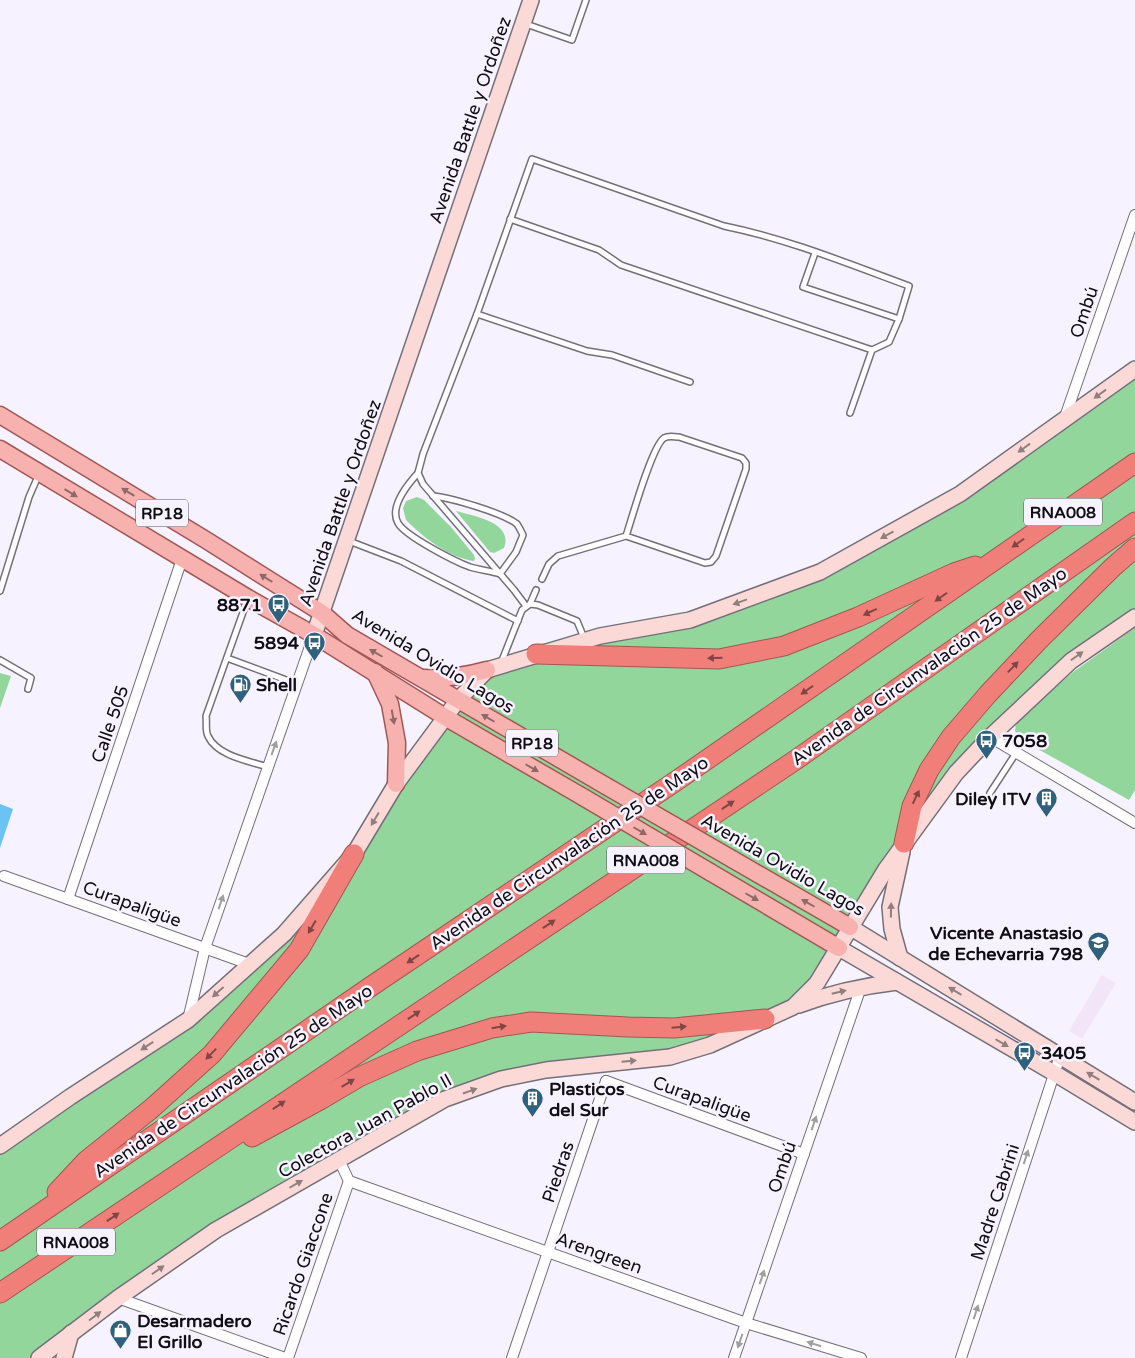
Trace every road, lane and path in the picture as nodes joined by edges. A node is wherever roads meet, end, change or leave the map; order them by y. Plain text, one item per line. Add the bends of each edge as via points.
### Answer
1 (530, 0) edge
2 (586, 0) edge
3 (523, 23) junction
4 (1135, 215) edge
5 (510, 219) junction
6 (815, 252) junction
7 (477, 314) junction
8 (899, 319) junction
9 (872, 350) junction
10 (1135, 369) edge
11 (690, 382) dead end
12 (850, 413) dead end
13 (0, 415) edge
14 (1064, 420) junction
15 (0, 449) edge
16 (1135, 462) edge
17 (418, 473) junction
18 (39, 474) junction
19 (433, 496) junction
20 (1135, 522) edge
21 (626, 536) junction
22 (347, 540) junction
23 (1135, 548) edge
24 (182, 559) junction
25 (995, 559) junction
26 (500, 574) junction
27 (542, 579) dead end
28 (536, 590) dead end
29 (0, 591) edge
30 (248, 598) junction
31 (528, 605) junction
32 (322, 613) junction
33 (1135, 617) edge
34 (518, 621) junction
35 (314, 635) junction
36 (585, 640) junction
37 (536, 654) junction
38 (227, 658) junction
39 (0, 660) edge
40 (494, 668) junction
41 (375, 672) junction
42 (418, 677) junction
43 (297, 684) junction
44 (28, 689) dead end
45 (458, 700) junction
46 (445, 717) junction
47 (990, 737) junction
48 (1017, 753) junction
49 (268, 767) junction
50 (396, 784) junction
51 (990, 793) dead end
52 (1134, 818) edge
53 (904, 844) junction
54 (354, 854) junction
55 (4, 876) dead end
56 (68, 899) junction
57 (850, 927) junction
58 (205, 948) junction
59 (839, 948) junction
60 (900, 958) junction
61 (249, 964) junction
62 (897, 982) junction
63 (861, 987) junction
64 (793, 1007) junction
65 (765, 1019) junction
66 (188, 1020) junction
67 (1060, 1056) junction
68 (600, 1064) junction
69 (1054, 1073) junction
70 (606, 1081) junction
71 (1135, 1102) edge
72 (1135, 1122) edge
73 (0, 1146) edge
74 (804, 1154) junction
75 (338, 1160) junction
76 (349, 1182) junction
77 (151, 1191) junction
78 (35, 1216) junction
79 (0, 1241) edge
80 (548, 1252) junction
81 (0, 1293) edge
82 (118, 1298) junction
83 (746, 1323) junction
84 (71, 1334) junction
85 (39, 1358) edge
86 (64, 1358) edge
87 (287, 1358) edge
88 (512, 1358) edge
89 (734, 1358) edge
90 (861, 1358) edge
91 (961, 1358) edge

1 - 3 main road, Avenida Battle y Ordoñez
2 - 3 lane via 572,40
3 - 22 main road, Avenida Battle y Ordoñez
4 - 14 street, Ombú
5 - 6 lane via 532,159 724,226
5 - 7 lane
5 - 9 lane via 600,250 621,265
6 - 8 lane via 909,286
6 - 8 lane via 803,287
7 - 11 lane via 587,351 612,354
7 - 17 lane
8 - 9 lane via 889,342
9 - 12 lane
10 -> 14 main road
32 -> 13 main road, Avenida Ovidio Lagos / RP18
14 -> 36 main road via 960,494 820,572 690,620
15 - 18 main road, RP18
16 -> 25 highway, Avenida de Circunvalación 25 de Mayo / RNA008
17 - 19 lane
17 - 26 lane via 399,499 398,524 433,549 469,566
18 -> 24 main road, RP18
18 - 29 lane
19 - 26 lane
19 - 26 lane via 491,512 518,525 523,535 516,552
77 -> 20 highway, Avenida de Circunvalación 25 de Mayo / RNA008 via 797,759
21 - 21 lane via 705,563 711,562 716,556 746,463 742,458 679,437 663,438 656,447
21 - 27 lane via 558,556 549,564
22 - 32 main road, Avenida Battle y Ordoñez
22 - 34 lane via 402,561
53 -> 23 highway via 912,806 951,738 1033,647
24 - 30 main road, RP18
24 - 56 street, Calle 505
25 -> 37 highway via 954,572 858,617 784,646 719,659
25 -> 78 highway, Avenida de Circunvalación 25 de Mayo / RNA008 via 676,781
26 - 31 lane
28 - 31 lane
30 - 35 main road, RP18
30 - 38 lane
31 - 34 lane
31 - 36 lane via 538,605 578,621
32 - 35 main road, Avenida Battle y Ordoñez
42 -> 32 main road, Avenida Ovidio Lagos / RP18 via 346,635
47 -> 33 main road, Colectora Juan Pablo II via 1071,661
34 - 40 lane
35 - 41 main road, RP18
35 - 43 street, Avenida Battle y Ordoñez
36 - 37 main road
37 - 40 main road
38 - 43 lane
38 - 49 lane via 206,716 207,735 218,748
39 - 44 lane via 31,678
40 - 42 main road, RP18 via 462,677
40 - 45 main road
41 - 46 main road, RP18
41 -> 50 main road via 390,704 397,743
42 - 45 main road, Avenida Ovidio Lagos / RP18
49 -> 43 street, Avenida Battle y Ordoñez
45 - 46 main road
57 -> 45 main road, Avenida Ovidio Lagos / RP18, bridge
46 - 50 main road
46 -> 59 main road, RP18, bridge
47 - 48 street
47 - 53 main road, Colectora Juan Pablo II via 956,773
48 - 51 lane
48 - 52 street
58 -> 49 street, Avenida Battle y Ordoñez
50 -> 54 main road
53 - 57 main road, Colectora Juan Pablo II
60 -> 53 main road via 890,907
54 - 61 main road via 284,934
54 -> 78 highway via 299,950 212,1054 86,1161
55 - 56 street, Curapaligüe
56 - 58 street, Curapaligüe
57 - 59 main road, Colectora Juan Pablo II
57 - 60 main road, Avenida Ovidio Lagos
58 - 61 street, Curapaligüe
58 - 66 street, Avenida Battle y Ordoñez
59 - 62 main road
59 - 64 main road, Colectora Juan Pablo II via 817,983
67 -> 60 main road, Avenida Ovidio Lagos
61 -> 66 main road
62 - 63 main road
62 -> 69 main road
64 -> 63 main road via 824,995
74 -> 63 street, Ombú
64 - 65 main road, Colectora Juan Pablo II
68 -> 65 main road, Colectora Juan Pablo II via 670,1057 710,1045
77 -> 65 highway via 320,1100 358,1076 417,1051 492,1028 531,1022 674,1028
66 -> 73 main road
67 - 69 street, Madre Cabrini
71 -> 67 main road, Avenida Ovidio Lagos
68 - 70 street
75 -> 68 main road, Colectora Juan Pablo II via 445,1099 502,1079
69 - 72 main road
91 -> 69 street, Madre Cabrini
70 - 74 street, Curapaligüe
70 - 80 street, Piedras
83 -> 74 street, Ombú
75 - 76 street
82 -> 75 main road, Colectora Juan Pablo II via 216,1230
76 - 80 street, Arengreen
76 - 87 street, Ricardo Giaccone
81 -> 77 highway, Avenida de Circunvalación 25 de Mayo / RNA008
78 - 79 highway, Avenida de Circunvalación 25 de Mayo / RNA008
80 - 83 street, Arengreen
80 - 88 street, Piedras
84 -> 82 main road, Colectora Juan Pablo II
82 - 87 street
83 -> 89 street, Ombú
90 -> 83 street, Arengreen
84 - 85 main road, Colectora Juan Pablo II
84 - 86 main road

